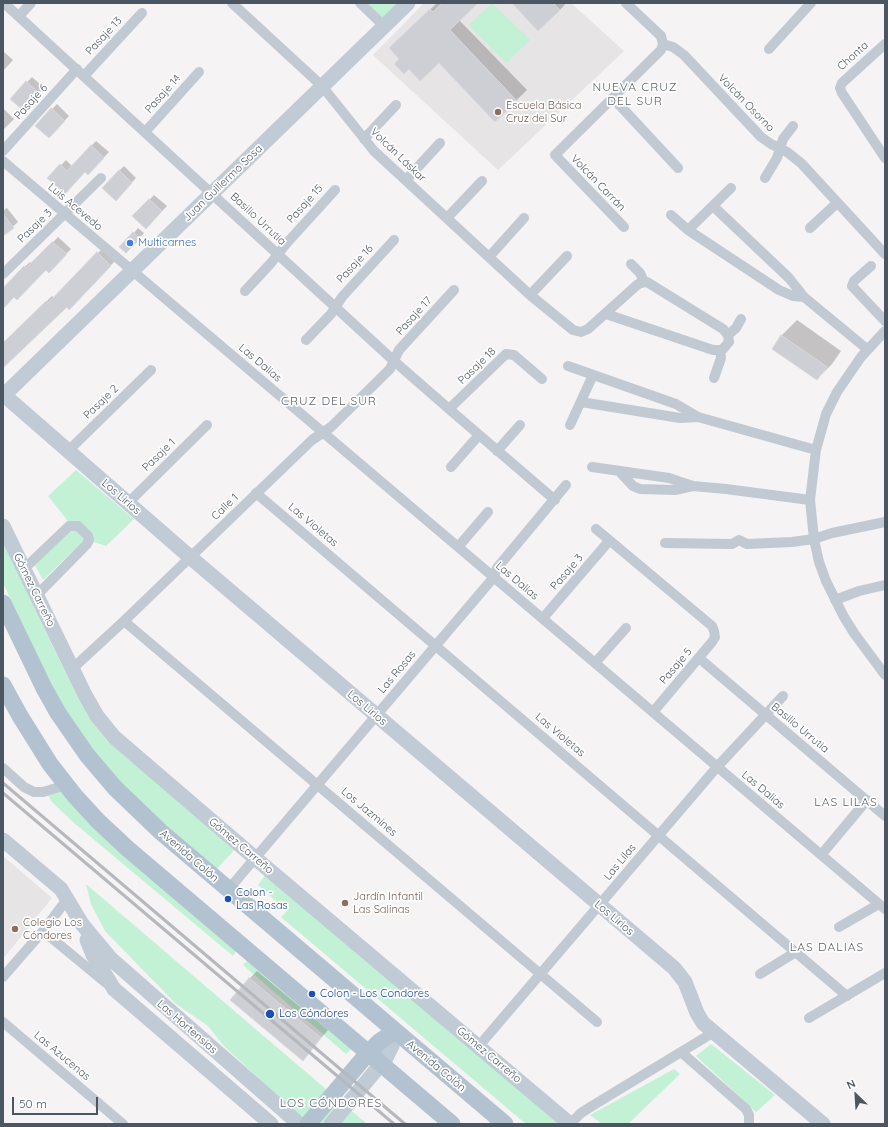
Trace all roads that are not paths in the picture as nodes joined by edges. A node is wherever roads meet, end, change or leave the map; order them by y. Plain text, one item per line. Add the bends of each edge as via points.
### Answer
1 (4, 3) edge
2 (31, 3) edge
3 (232, 3) edge
4 (360, 3) edge
5 (408, 3) edge
6 (626, 3) edge
7 (805, 5) edge
8 (142, 13) dead end
9 (19, 16) junction
10 (384, 26) junction
11 (663, 44) junction
12 (885, 44) edge
13 (768, 49) dead end
14 (80, 72) junction
15 (199, 72) dead end
16 (322, 86) junction
17 (613, 98) junction
18 (396, 105) dead end
19 (793, 126) dead end
20 (145, 132) junction
21 (364, 139) junction
22 (440, 143) dead end
23 (780, 148) junction
24 (3, 151) edge
25 (885, 158) edge
26 (3, 161) edge
27 (678, 168) dead end
28 (101, 178) dead end
29 (765, 178) dead end
30 (406, 180) junction
31 (482, 181) dead end
32 (731, 188) dead end
33 (335, 190) dead end
34 (212, 193) junction
35 (838, 203) junction
36 (713, 206) junction
37 (65, 214) junction
38 (671, 215) dead end
39 (447, 218) junction
40 (524, 218) dead end
41 (624, 227) dead end
42 (810, 228) dead end
43 (688, 230) junction
44 (394, 240) dead end
45 (278, 254) junction
46 (885, 254) edge
47 (567, 256) dead end
48 (489, 257) junction
49 (631, 264) dead end
50 (871, 266) dead end
51 (132, 270) junction
52 (3, 274) edge
53 (644, 282) junction
54 (454, 290) dead end
55 (245, 291) dead end
56 (530, 295) junction
57 (804, 297) junction
58 (336, 306) junction
59 (606, 314) junction
60 (741, 319) dead end
61 (885, 321) edge
62 (885, 331) edge
63 (728, 335) junction
64 (306, 340) dead end
65 (868, 349) junction
66 (720, 350) junction
67 (394, 361) junction
68 (568, 366) dead end
69 (151, 370) dead end
70 (593, 375) junction
71 (714, 378) dead end
72 (542, 379) dead end
73 (4, 395) edge
74 (581, 402) junction
75 (449, 410) junction
76 (698, 417) junction
77 (207, 425) dead end
78 (520, 425) dead end
79 (570, 426) dead end
80 (323, 432) junction
81 (479, 435) junction
82 (816, 450) junction
83 (68, 451) junction
84 (497, 451) junction
85 (592, 467) dead end
86 (451, 468) dead end
87 (619, 471) junction
88 (566, 485) dead end
89 (693, 486) junction
90 (256, 493) junction
91 (554, 500) junction
92 (810, 500) junction
93 (128, 503) junction
94 (488, 512) dead end
95 (885, 522) edge
96 (3, 526) edge
97 (596, 529) dead end
98 (814, 539) junction
99 (609, 541) junction
100 (664, 543) dead end
101 (458, 547) junction
102 (190, 557) junction
103 (24, 569) junction
104 (494, 577) junction
105 (885, 585) edge
106 (37, 595) junction
107 (835, 600) junction
108 (3, 603) edge
109 (543, 618) junction
110 (124, 621) junction
111 (626, 628) dead end
112 (435, 646) junction
113 (699, 658) junction
114 (595, 663) junction
115 (72, 669) junction
116 (885, 675) edge
117 (3, 685) edge
118 (783, 696) dead end
119 (653, 712) junction
120 (376, 715) junction
121 (765, 715) junction
122 (717, 767) junction
123 (3, 768) edge
124 (317, 784) junction
125 (66, 785) junction
126 (866, 800) junction
127 (885, 816) edge
128 (658, 835) junction
129 (3, 840) edge
130 (820, 854) junction
131 (255, 858) junction
132 (228, 890) junction
133 (68, 898) junction
134 (599, 905) junction
135 (882, 907) edge
136 (82, 924) junction
137 (839, 927) dead end
138 (42, 931) junction
139 (796, 952) junction
140 (885, 973) edge
141 (540, 974) junction
142 (760, 974) dead end
143 (3, 977) edge
144 (114, 989) junction
145 (847, 996) junction
146 (809, 1018) dead end
147 (3, 1022) edge
148 (597, 1022) dead end
149 (395, 1031) junction
150 (714, 1032) junction
151 (478, 1046) junction
152 (681, 1052) junction
153 (368, 1053) junction
154 (381, 1064) junction
155 (750, 1122) edge
156 (124, 1124) edge
157 (271, 1124) edge
158 (299, 1124) edge
159 (308, 1124) edge
160 (330, 1124) edge
161 (452, 1124) edge
162 (505, 1124) edge
163 (570, 1124) edge
164 (823, 1124) edge

1 - 9 street, Basilio Urrutia
2 - 9 street
3 - 16 street, Volcán Láskar
4 - 10 street
5 - 10 street, Juan Guillermo Sosa
6 - 11 street via 658,33
7 - 13 street
8 - 14 street, Pasaje 13
9 - 14 street, Basilio Urrutia
10 - 16 street, Juan Guillermo Sosa
11 - 17 street via 659,53
11 - 23 street, Volcán Osorno via 679,51 761,137
12 - 25 street, Chonta via 842,82 840,88
14 - 20 street, Basilio Urrutia
14 - 24 street, Pasaje 6
15 - 20 street, Pasaje 14
16 - 21 street, Volcán Láskar
16 - 34 street, Juan Guillermo Sosa
17 - 27 street
17 - 41 street, Volcán Carrán via 555,155
18 - 21 street
19 - 23 street
20 - 34 street, Basilio Urrutia
21 - 30 street, Volcán Láskar
22 - 30 street
23 - 29 street
23 - 35 street, Volcán Osorno via 801,163
26 - 37 street, Luis Acevedo
28 - 37 street, Pasaje 3
30 - 39 street, Volcán Láskar
31 - 39 street
32 - 36 street
33 - 45 street, Pasaje 15
34 - 45 street, Basilio Urrutia
34 - 51 street, Juan Guillermo Sosa
35 - 42 street
35 - 46 street, Volcán Osorno
36 - 43 street
36 - 57 street via 789,278
37 - 51 street, Luis Acevedo
37 - 52 street, Pasaje 3
38 - 43 street
39 - 48 street, Volcán Láskar
40 - 48 street
43 - 57 street via 786,294
44 - 58 street, Pasaje 16
45 - 55 street, Pasaje 15
45 - 58 street, Basilio Urrutia
47 - 56 street
48 - 56 street, Volcán Láskar
49 - 53 street via 640,273
50 - 61 street via 852,286
51 - 73 street, Juan Guillermo Sosa
51 - 80 street, Las Dalias
53 - 59 street via 637,285
53 - 63 street via 664,291 723,329
54 - 67 street, Pasaje 17 via 399,350
56 - 59 street, Volcán Láskar via 573,330 581,332 588,329
57 - 65 street
58 - 64 street, Pasaje 16
58 - 67 street, Basilio Urrutia
59 - 66 street via 713,350
60 - 63 street
62 - 65 street
63 - 66 street via 726,347
65 - 82 street via 831,403
66 - 71 street via 721,358
67 - 75 street, Basilio Urrutia
67 - 80 street, Calle 1 via 390,369
68 - 70 street
69 - 83 street, Pasaje 2
70 - 74 street
70 - 76 street via 676,404
72 - 75 street, Pasaje 18 via 514,355 506,354
73 - 83 street, Los Lirios
74 - 76 street via 680,418
74 - 79 street
75 - 81 street, Basilio Urrutia
76 - 82 street
77 - 93 street, Pasaje 1
78 - 84 street
80 - 90 street, Calle 1
80 - 101 street, Las Dalias
81 - 84 street, Basilio Urrutia
81 - 86 street
82 - 92 street
83 - 93 street, Los Lirios
84 - 91 street, Basilio Urrutia
85 - 87 street
87 - 89 street via 669,478
87 - 89 street via 633,486 640,489 675,490
88 - 91 street, Las Rosas
89 - 92 street
90 - 102 street, Calle 1
90 - 112 street, Las Violetas
91 - 104 street, Las Rosas via 497,568
92 - 98 street
93 - 102 street, Los Lirios
94 - 101 street
95 - 98 street
96 - 103 street, Gómez Carreño
97 - 99 street
98 - 100 street via 747,544 739,549 732,544
98 - 107 street via 819,562
99 - 109 street, Pasaje 3
99 - 113 street, Pasaje 5 via 712,626 715,634 712,642
101 - 104 street, Las Dalias
102 - 110 street, Calle 1
102 - 120 street, Los Lirios
103 - 106 street, Gómez Carreño
103 - 106 street via 69,526 78,526 88,538 87,544
104 - 109 street, Las Dalias
104 - 112 street, Las Rosas
105 - 107 street via 859,590
106 - 115 street, Gómez Carreño
107 - 116 street via 854,633
108 - 132 main road, Avenida Colón via 44,688 87,755 130,804
109 - 114 street, Las Dalias
110 - 115 street, Calle 1
110 - 124 street, Los Jazmines
111 - 114 street
112 - 120 street, Las Rosas
112 - 128 street, Las Violetas
113 - 119 street, Pasaje 5
113 - 121 street, Basilio Urrutia
114 - 119 street, Las Dalias
115 - 131 street, Gómez Carreño via 91,706 114,736
117 - 125 main road via 32,736
118 - 121 street, Las Lilas
119 - 122 street, Las Dalias
120 - 124 street, Las Rosas
120 - 134 street, Los Lirios
121 - 122 street, Las Lilas
121 - 126 street, Basilio Urrutia
122 - 128 street, Las Lilas
122 - 130 street, Las Dalias
123 - 125 street via 24,787 34,792
124 - 131 street, Las Rosas
124 - 141 street, Los Jazmines
125 - 153 main road via 98,821 128,849
126 - 127 street, Basilio Urrutia
126 - 130 street
128 - 134 street, Las Lilas
128 - 139 street, Las Violetas
129 - 133 street, Las Hortensias via 58,886
130 - 135 street, Las Dalias
131 - 132 street, Las Rosas
131 - 151 street, Gómez Carreño
132 - 149 main road, Avenida Colón
133 - 136 street, Las Hortensias
133 - 138 street
134 - 141 street, Las Lilas
134 - 150 street, Los Lirios via 678,972 685,982 700,1019
135 - 137 street
136 - 144 street, Las Hortensias via 90,948
136 - 158 street, Las Hortensias via 119,968
138 - 143 street
138 - 144 street, Las Hortensias
139 - 142 street
139 - 145 street, Las Violetas
140 - 145 street
141 - 148 street, Los Jazmines
141 - 151 street, Las Lilas
144 - 157 street, Las Hortensias
145 - 146 street
147 - 156 street, Las Azucenas
149 - 153 main road
149 - 154 street via 392,1046
149 - 162 main road, Avenida Colón
150 - 152 street
150 - 164 street, Los Lirios
151 - 163 street, Gómez Carreño
152 - 155 street via 746,1109
152 - 163 street via 581,1113
153 - 154 main road
153 - 159 main road
154 - 160 street
154 - 161 main road

